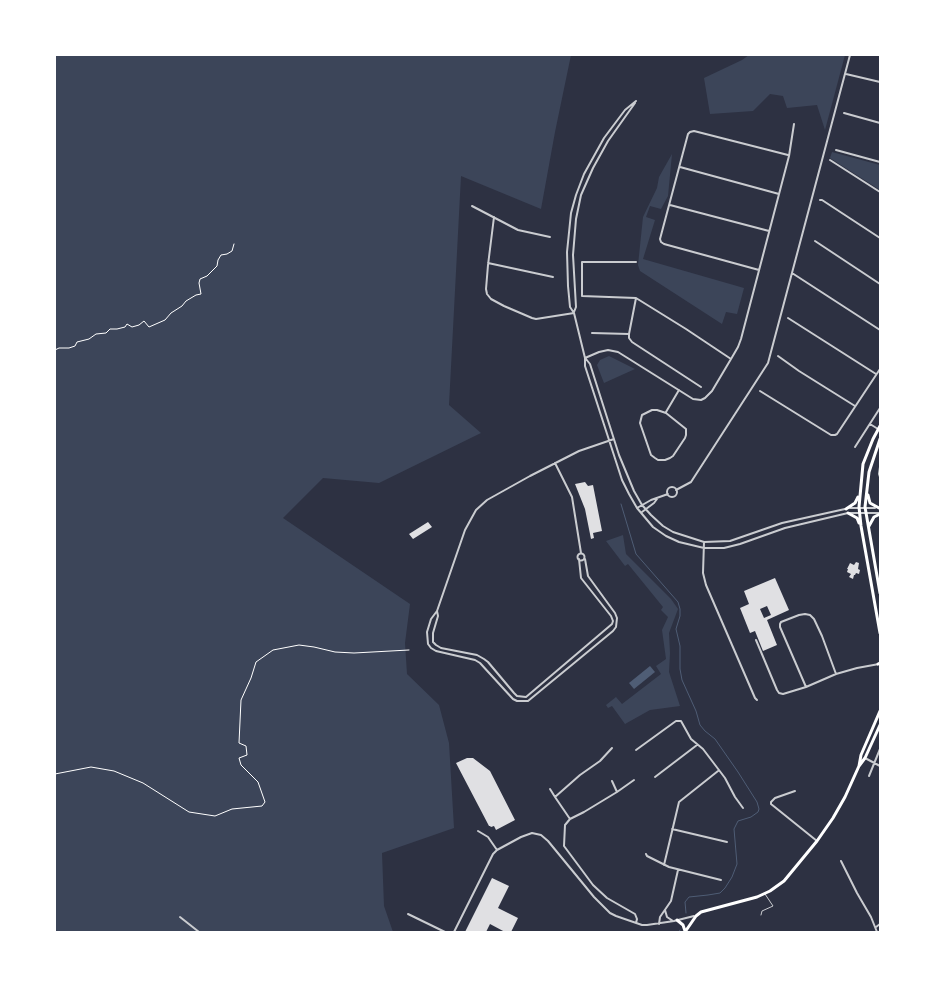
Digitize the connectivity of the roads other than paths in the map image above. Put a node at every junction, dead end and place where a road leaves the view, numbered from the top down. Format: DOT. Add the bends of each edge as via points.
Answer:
graph roads {
  1 [pos="850,55"];
  2 [pos="845,74"];
  3 [pos="880,82"];
  4 [pos="844,113"];
  5 [pos="880,123"];
  6 [pos="794,124"];
  7 [pos="836,150"];
  8 [pos="789,156"];
  9 [pos="830,160"];
  10 [pos="880,162"];
  11 [pos="679,167"];
  12 [pos="880,192"];
  13 [pos="779,194"];
  14 [pos="820,200"];
  15 [pos="670,205"];
  16 [pos="472,206"];
  17 [pos="494,217"];
  18 [pos="770,231"];
  19 [pos="550,237"];
  20 [pos="880,238"];
  21 [pos="815,241"];
  22 [pos="568,242"];
  23 [pos="574,243"];
  24 [pos="636,262"];
  25 [pos="488,263"];
  26 [pos="759,270"];
  27 [pos="792,273"];
  28 [pos="553,277"];
  29 [pos="880,284"];
  30 [pos="636,298"];
  31 [pos="574,313"];
  32 [pos="788,318"];
  33 [pos="880,330"];
  34 [pos="592,333"];
  35 [pos="629,334"];
  36 [pos="778,356"];
  37 [pos="585,358"];
  38 [pos="731,360"];
  39 [pos="880,368"];
  40 [pos="876,374"];
  41 [pos="701,387"];
  42 [pos="679,390"];
  43 [pos="760,391"];
  44 [pos="855,406"];
  45 [pos="880,408"];
  46 [pos="666,412"];
  47 [pos="870,424"];
  48 [pos="879,428"];
  49 [pos="614,439"];
  50 [pos="880,439"];
  51 [pos="609,441"];
  52 [pos="855,447"];
  53 [pos="555,463"];
  54 [pos="880,468"];
  55 [pos="880,477"];
  56 [pos="676,490"];
  57 [pos="867,492"];
  58 [pos="668,494"];
  59 [pos="860,494"];
  60 [pos="657,499"];
  61 [pos="642,505"];
  62 [pos="637,508"];
  63 [pos="859,508"];
  64 [pos="866,508"];
  65 [pos="880,508"];
  66 [pos="646,509"];
  67 [pos="846,509"];
  68 [pos="641,512"];
  69 [pos="866,512"];
  70 [pos="848,513"];
  71 [pos="860,513"];
  72 [pos="880,513"];
  73 [pos="861,526"];
  74 [pos="869,526"];
  75 [pos="704,542"];
  76 [pos="704,548"];
  77 [pos="581,553"];
  78 [pos="579,559"];
  79 [pos="584,559"];
  80 [pos="880,593"];
  81 [pos="437,610"];
  82 [pos="880,633"];
  83 [pos="756,640"];
  84 [pos="879,664"];
  85 [pos="836,674"];
  86 [pos="806,687"];
  87 [pos="757,700"];
  88 [pos="880,711"];
  89 [pos="880,725"];
  90 [pos="698,745"];
  91 [pos="612,748"];
  92 [pos="880,748"];
  93 [pos="636,750"];
  94 [pos="866,758"];
  95 [pos="874,762"];
  96 [pos="859,766"];
  97 [pos="880,766"];
  98 [pos="719,770"];
  99 [pos="869,776"];
  100 [pos="655,777"];
  101 [pos="634,780"];
  102 [pos="612,781"];
  103 [pos="550,789"];
  104 [pos="795,791"];
  105 [pos="617,792"];
  106 [pos="555,796"];
  107 [pos="743,808"];
  108 [pos="570,818"];
  109 [pos="672,830"];
  110 [pos="478,831"];
  111 [pos="817,841"];
  112 [pos="727,842"];
  113 [pos="497,850"];
  114 [pos="646,854"];
  115 [pos="841,861"];
  116 [pos="664,865"];
  117 [pos="678,870"];
  118 [pos="722,880"];
  119 [pos="765,893"];
  120 [pos="665,910"];
  121 [pos="408,914"];
  122 [pos="761,915"];
  123 [pos="696,916"];
  124 [pos="180,917"];
  125 [pos="676,921"];
  126 [pos="636,923"];
  127 [pos="659,924"];
  128 [pos="880,924"];
  129 [pos="876,926"];
  130 [pos="199,932"];
  131 [pos="445,932"];
  132 [pos="454,932"];
  133 [pos="685,932"];
  134 [pos="878,932"];
  1 -- 2 [label="street"];
  2 -- 3 [label="street"];
  2 -- 27 [label="street"];
  4 -- 5 [label="street"];
  6 -- 8 [label="street"];
  7 -- 10 [label="street"];
  8 -- 11 [label="street" via="694,131 688,134"];
  8 -- 13 [label="street"];
  9 -- 12 [label="street"];
  11 -- 13 [label="street"];
  11 -- 15 [label="street"];
  13 -- 18 [label="street"];
  14 -- 20 [label="street"];
  15 -- 18 [label="street"];
  15 -- 26 [label="street" via="661,242"];
  16 -- 17 [label="street"];
  17 -- 19 [label="street" via="518,230"];
  17 -- 25 [label="street"];
  18 -- 26 [label="street"];
  21 -- 29 [label="street"];
  22 -- 23 [label="street"];
  22 -- 23 [label="street" via="571,213 584,174 604,138 636,101 608,141 581,195"];
  22 -- 31 [label="street" via="568,286 570,307"];
  23 -- 31 [label="street"];
  24 -- 30 [label="street" via="584,261 582,296"];
  25 -- 28 [label="street"];
  25 -- 31 [label="street" via="486,289 491,299 536,319"];
  26 -- 38 [label="street" via="741,339"];
  27 -- 33 [label="street"];
  27 -- 56 [label="street" via="768,363 691,482"];
  30 -- 35 [label="street"];
  30 -- 38 [label="street"];
  31 -- 37 [label="street"];
  32 -- 40 [label="street"];
  34 -- 35 [label="street"];
  35 -- 41 [label="street" via="632,342"];
  36 -- 44 [label="street"];
  37 -- 42 [label="street" via="608,350 618,352"];
  37 -- 49 [label="street" via="590,364"];
  37 -- 51 [label="street"];
  38 -- 42 [label="street" via="705,398 693,398"];
  39 -- 40 [label="street"];
  40 -- 44 [label="street"];
  42 -- 46 [label="street"];
  43 -- 44 [label="street" via="831,435 837,434"];
  45 -- 47 [label="street"];
  46 -- 46 [label="street" via="652,410 642,414 640,419 652,455 658,460 674,456 686,435 686,429"];
  47 -- 48 [label="street"];
  47 -- 52 [label="street"];
  48 -- 59 [label="main road" via="863,464"];
  49 -- 51 [label="street"];
  49 -- 61 [label="street"];
  50 -- 57 [label="main road" via="871,464"];
  51 -- 53 [label="street"];
  51 -- 62 [label="street" via="622,480"];
  53 -- 77 [label="street" via="572,497"];
  53 -- 81 [label="street" via="487,500 476,510 465,530"];
  54 -- 55 [label="street"];
  56 -- 58 [label="street" via="674,496"];
  56 -- 58 [label="street" via="671,487"];
  57 -- 64 [label="main road"];
  57 -- 65 [label="main road" via="870,503"];
  58 -- 60 [label="street"];
  59 -- 63 [label="main road"];
  59 -- 67 [label="main road" via="855,504"];
  60 -- 61 [label="street"];
  60 -- 66 [label="street"];
  61 -- 62 [label="street"];
  61 -- 66 [label="street"];
  62 -- 68 [label="street"];
  63 -- 64 [label="street"];
  63 -- 67 [label="street"];
  63 -- 71 [label="main road"];
  64 -- 65 [label="street"];
  64 -- 69 [label="main road"];
  66 -- 68 [label="street"];
  66 -- 75 [label="street" via="673,532"];
  67 -- 75 [label="street" via="782,523 730,541"];
  68 -- 76 [label="street" via="666,536"];
  69 -- 71 [label="street"];
  69 -- 72 [label="street"];
  69 -- 74 [label="main road"];
  70 -- 71 [label="street"];
  70 -- 73 [label="main road"];
  70 -- 76 [label="street" via="785,528 724,548"];
  71 -- 73 [label="main road"];
  72 -- 74 [label="main road"];
  73 -- 82 [label="main road"];
  74 -- 80 [label="main road"];
  75 -- 76 [label="street"];
  76 -- 87 [label="street" via="706,585"];
  77 -- 78 [label="street"];
  77 -- 79 [label="street" via="585,555"];
  78 -- 79 [label="street"];
  78 -- 81 [label="street" via="581,578 611,616 612,624 526,697 514,693 484,659 436,645 432,633"];
  79 -- 81 [label="street" via="588,576 615,613 616,627 528,702 512,699 475,660 431,648 427,632"];
  83 -- 86 [label="street" via="779,693"];
  84 -- 85 [label="street"];
  85 -- 86 [label="street"];
  85 -- 86 [label="street" via="822,636 810,615 798,615 781,622 780,627"];
  88 -- 96 [label="main road"];
  89 -- 94 [label="main road"];
  90 -- 93 [label="street" via="682,721 676,721"];
  90 -- 98 [label="street"];
  90 -- 100 [label="street"];
  91 -- 106 [label="street"];
  92 -- 95 [label="street"];
  94 -- 95 [label="street"];
  94 -- 96 [label="main road"];
  95 -- 97 [label="street"];
  95 -- 99 [label="street"];
  96 -- 111 [label="main road" via="846,797"];
  98 -- 107 [label="street"];
  98 -- 109 [label="street" via="681,800"];
  101 -- 105 [label="street"];
  102 -- 105 [label="street"];
  103 -- 106 [label="street"];
  104 -- 111 [label="street" via="775,798 771,804"];
  105 -- 108 [label="street"];
  106 -- 108 [label="street"];
  108 -- 126 [label="street" via="565,825 564,846 568,853 607,898 635,914"];
  109 -- 112 [label="street"];
  109 -- 116 [label="street"];
  110 -- 113 [label="street" via="488,837"];
  111 -- 119 [label="main road" via="784,881"];
  113 -- 126 [label="street" via="524,835 541,835 603,907"];
  113 -- 132 [label="street"];
  114 -- 116 [label="street"];
  115 -- 129 [label="street"];
  116 -- 117 [label="street"];
  117 -- 118 [label="street"];
  117 -- 120 [label="street" via="671,901"];
  119 -- 122 [label="lane" via="773,906 762,911"];
  119 -- 123 [label="main road"];
  120 -- 125 [label="street" via="666,917"];
  120 -- 127 [label="street"];
  121 -- 131 [label="street"];
  123 -- 125 [label="street"];
  123 -- 133 [label="main road"];
  124 -- 130 [label="street"];
  125 -- 127 [label="street"];
  125 -- 133 [label="main road"];
  126 -- 127 [label="street"];
  128 -- 129 [label="street"];
  129 -- 134 [label="street"];
}
